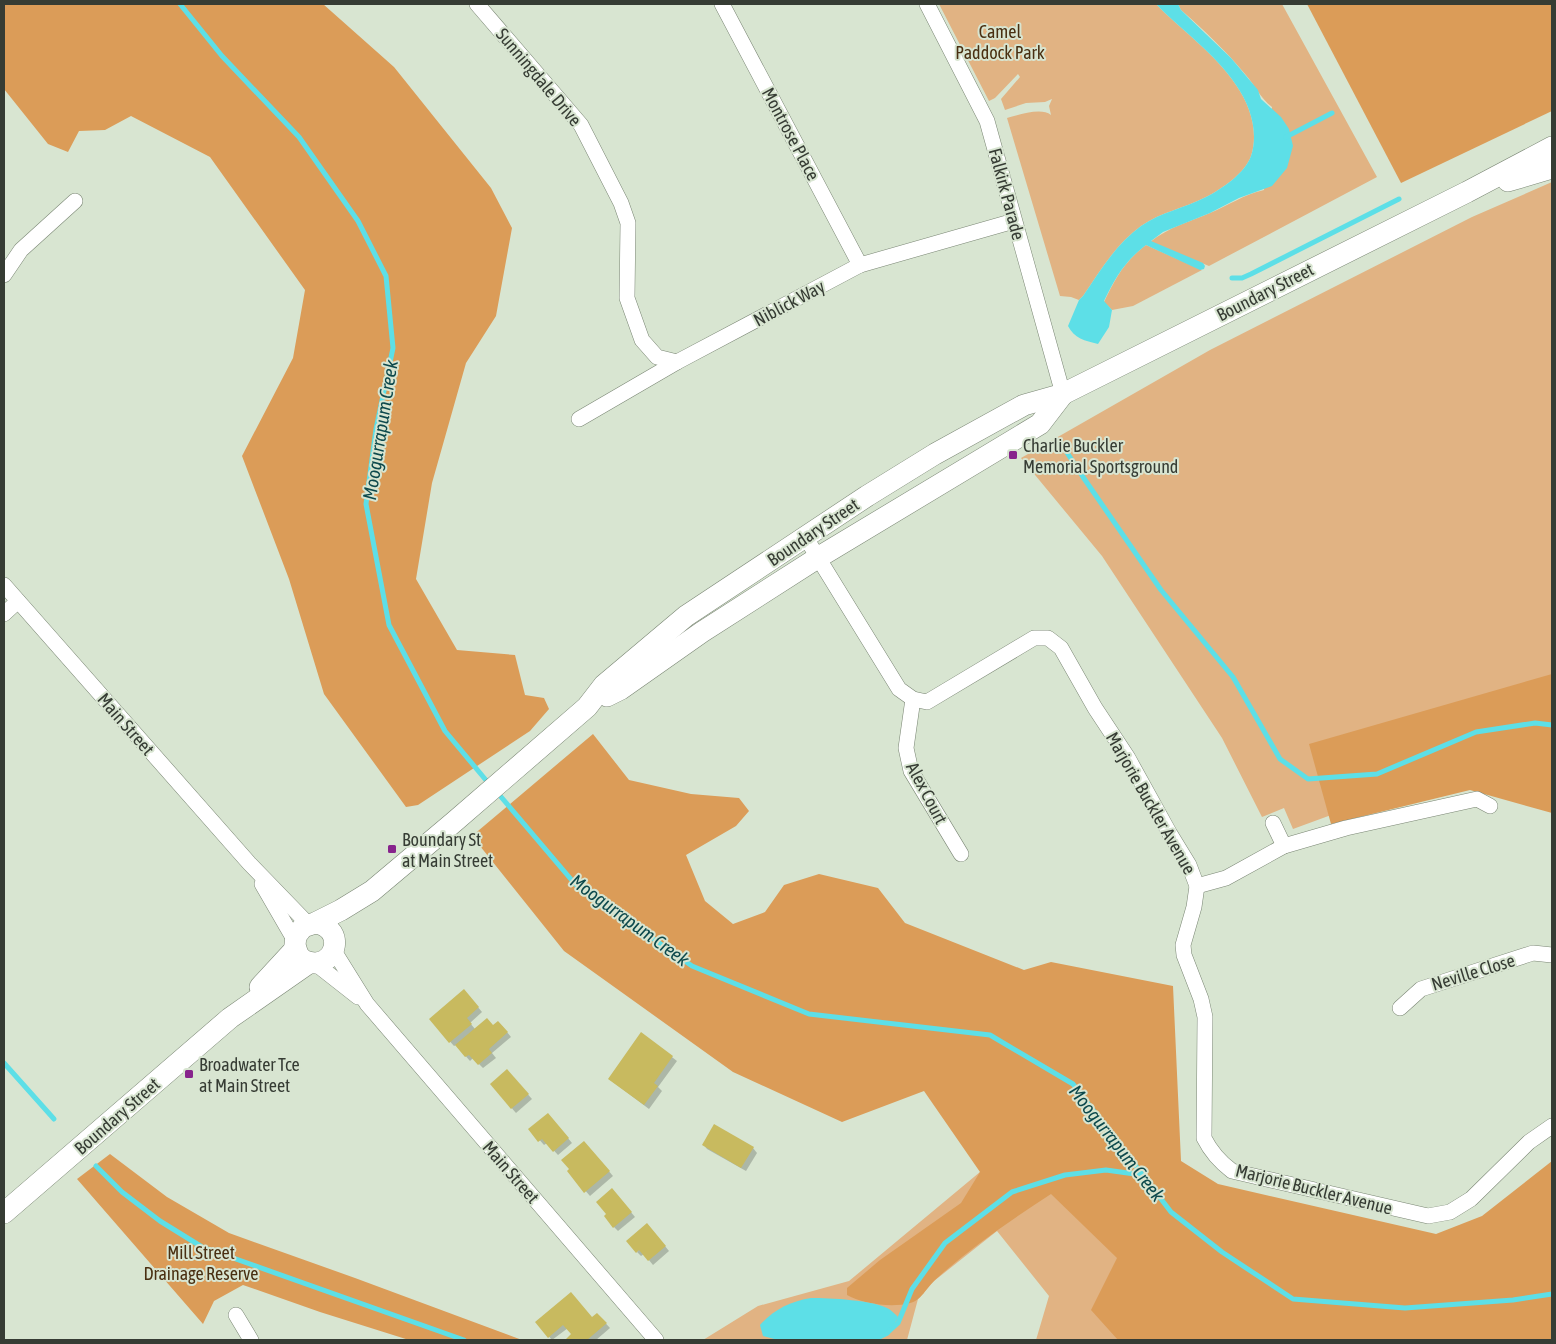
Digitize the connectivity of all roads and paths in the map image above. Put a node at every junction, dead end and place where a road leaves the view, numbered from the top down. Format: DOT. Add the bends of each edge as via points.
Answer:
graph roads {
  1 [pos="477,4"];
  2 [pos="722,4"];
  3 [pos="927,4"];
  4 [pos="1552,147"];
  5 [pos="1552,168"];
  6 [pos="1467,192"];
  7 [pos="75,201"];
  8 [pos="1014,221"];
  9 [pos="860,265"];
  10 [pos="4,275"];
  11 [pos="677,362"];
  12 [pos="1063,394"];
  13 [pos="579,419"];
  14 [pos="806,538"];
  15 [pos="819,557"];
  16 [pos="4,585"];
  17 [pos="18,602"];
  18 [pos="4,614"];
  19 [pos="913,699"];
  20 [pos="587,707"];
  21 [pos="1490,806"];
  22 [pos="1273,823"];
  23 [pos="1284,846"];
  24 [pos="961,854"];
  25 [pos="249,863"];
  26 [pos="1197,886"];
  27 [pos="372,891"];
  28 [pos="312,924"];
  29 [pos="334,947"];
  30 [pos="304,954"];
  31 [pos="1552,955"];
  32 [pos="367,1004"];
  33 [pos="1400,1008"];
  34 [pos="1552,1126"];
  35 [pos="4,1213"];
  36 [pos="236,1315"];
  37 [pos="251,1340"];
  38 [pos="656,1340"];
  1 -- 11 [label="street, Sunningdale Drive" via="581,125 628,223 627,298 642,340 657,357"];
  2 -- 9 [label="street, Montrose Place"];
  3 -- 8 [label="street, Falkirk Parade" via="987,121"];
  4 -- 6 [label="street, Boundary Street"];
  5 -- 6 [label="street, Boundary Street"];
  6 -- 12 [label="street, Boundary Street"];
  7 -- 10 [label="street" via="21,250"];
  8 -- 9 [label="street, Niblick Way"];
  8 -- 12 [label="street, Falkirk Parade"];
  9 -- 11 [label="street, Niblick Way"];
  11 -- 13 [label="street, Niblick Way"];
  12 -- 14 [label="street, Boundary Street" via="1024,405 951,445"];
  12 -- 15 [label="street, Boundary Street" via="1040,424"];
  14 -- 15 [label="street"];
  14 -- 20 [label="street, Boundary Street" via="686,616 604,686"];
  15 -- 19 [label="street" via="899,689"];
  15 -- 20 [label="street, Boundary Street" via="621,689"];
  16 -- 17 [label="street, Main Street"];
  17 -- 18 [label="street"];
  17 -- 25 [label="street, Main Street"];
  19 -- 24 [label="street, Alex Court" via="906,748 911,771"];
  19 -- 26 [label="street, Marjorie Buckler Avenue" via="927,702 1034,638 1048,638 1061,648 1128,758 1189,865"];
  20 -- 27 [label="street, Boundary Street"];
  21 -- 23 [label="street" via="1477,799 1346,828"];
  22 -- 23 [label="street"];
  23 -- 26 [label="street" via="1226,878"];
  25 -- 28 [label="street, Main Street"];
  25 -- 30 [label="street, Main Street"];
  26 -- 34 [label="street, Marjorie Buckler Avenue" via="1183,945 1205,1017 1204,1138 1209,1149 1232,1171 1428,1216 1450,1212 1471,1199 1529,1142"];
  27 -- 28 [label="street, Boundary Street"];
  27 -- 29 [label="street, Boundary Street"];
  28 -- 29 [label="street" via="327,927 334,937"];
  28 -- 30 [label="street, Boundary Street" via="299,931"];
  29 -- 30 [label="street, Boundary Street" via="327,960"];
  29 -- 32 [label="street, Main Street"];
  30 -- 32 [label="street, Main Street"];
  30 -- 35 [label="street, Boundary Street"];
  31 -- 33 [label="street, Neville Close" via="1533,954 1421,989"];
  32 -- 38 [label="street, Main Street"];
  36 -- 37 [label="street"];
}
